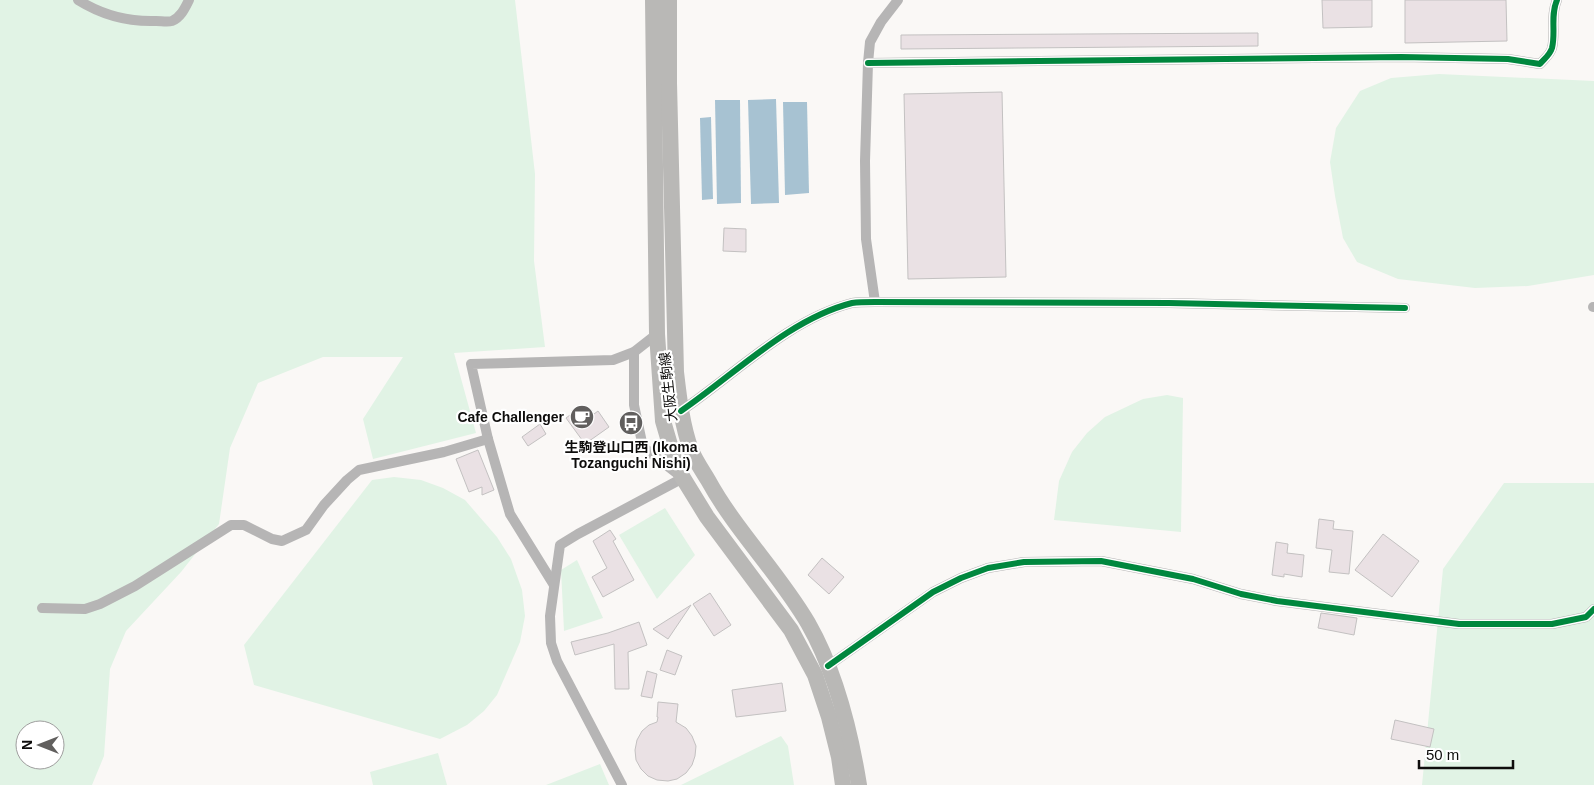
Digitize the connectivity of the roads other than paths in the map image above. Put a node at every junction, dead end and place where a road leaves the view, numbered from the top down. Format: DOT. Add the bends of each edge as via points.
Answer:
graph roads {
  1 [pos="78,0"];
  2 [pos="189,0"];
  3 [pos="653,0"];
  4 [pos="668,0"];
  5 [pos="898,0"];
  6 [pos="1557,0"];
  7 [pos="868,63"];
  8 [pos="875,302"];
  9 [pos="1405,308"];
  10 [pos="657,334"];
  11 [pos="634,352"];
  12 [pos="681,411"];
  13 [pos="488,439"];
  14 [pos="683,478"];
  15 [pos="554,585"];
  16 [pos="42,608"];
  17 [pos="1594,609"];
  18 [pos="828,666"];
  19 [pos="622,785"];
  20 [pos="843,785"];
  21 [pos="859,785"];
  1 -- 2 [label="street" via="115,17 140,22 172,21 182,13"];
  3 -- 10 [label="main road, 大阪生駒線"];
  4 -- 12 [label="main road, 大阪生駒線" via="676,372"];
  5 -- 7 [label="street" via="870,42"];
  6 -- 7 [label="street" via="1552,49 1540,64 1401,57"];
  7 -- 8 [label="street" via="866,239"];
  8 -- 9 [label="street"];
  8 -- 12 [label="street" via="853,303 825,312 794,328"];
  10 -- 11 [label="street"];
  10 -- 14 [label="main road, 大阪生駒線" via="663,420"];
  11 -- 13 [label="street" via="613,360 471,364"];
  11 -- 14 [label="street" via="634,405 643,447"];
  12 -- 18 [label="main road, 大阪生駒線" via="692,451 721,504 780,580 808,624"];
  13 -- 15 [label="street" via="510,514"];
  13 -- 16 [label="street" via="360,470 346,480 306,530 282,541 244,525 231,525 135,586 100,604 85,609"];
  14 -- 15 [label="street" via="560,545"];
  14 -- 20 [label="main road, 大阪生駒線" via="707,517 799,645 829,717"];
  15 -- 19 [label="street" via="551,643 557,661"];
  17 -- 18 [label="street" via="1586,617 1552,624 1459,624 1277,601 1240,594 1193,579 1101,562 1024,562 988,568 933,592"];
  18 -- 21 [label="main road, 大阪生駒線" via="844,711"];
}
